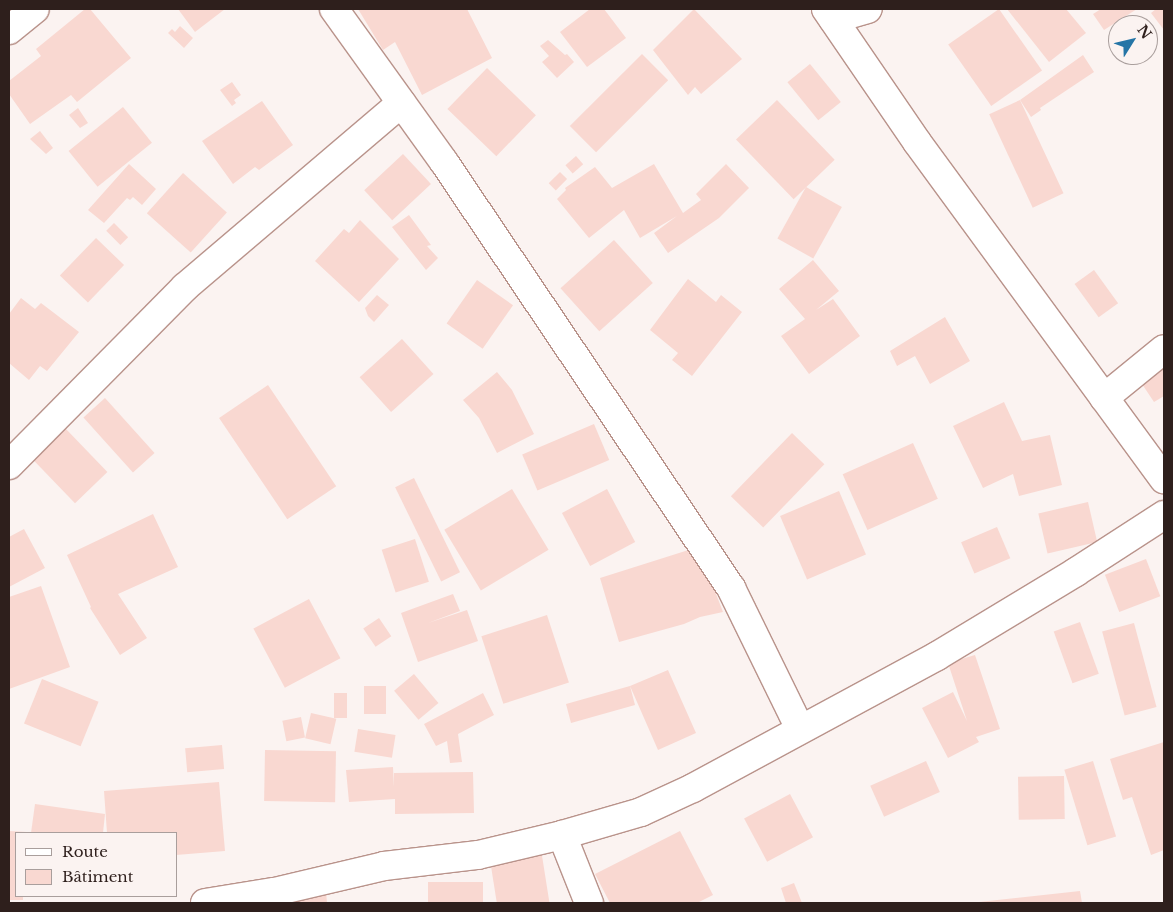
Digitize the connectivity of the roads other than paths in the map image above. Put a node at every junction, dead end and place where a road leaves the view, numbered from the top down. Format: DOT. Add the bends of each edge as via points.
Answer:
graph roads {
  1 [pos="36,9"];
  2 [pos="334,9"];
  3 [pos="868,9"];
  4 [pos="829,14"];
  5 [pos="9,30"];
  6 [pos="401,103"];
  7 [pos="1164,349"];
  8 [pos="1104,398"];
  9 [pos="9,465"];
  10 [pos="1164,479"];
  11 [pos="1164,515"];
  12 [pos="800,729"];
  13 [pos="562,835"];
  14 [pos="205,903"];
  15 [pos="589,903"];
  1 -- 5 [label="street"];
  2 -- 6 [label="street"];
  3 -- 4 [label="street"];
  4 -- 8 [label="street" via="917,142"];
  6 -- 9 [label="street" via="185,287"];
  6 -- 12 [label="street" via="731,588"];
  7 -- 8 [label="street"];
  8 -- 10 [label="street"];
  11 -- 12 [label="street" via="937,656"];
  12 -- 13 [label="street" via="693,788 649,808"];
  13 -- 14 [label="street" via="478,854 384,866 274,892"];
  13 -- 15 [label="street"];
}
